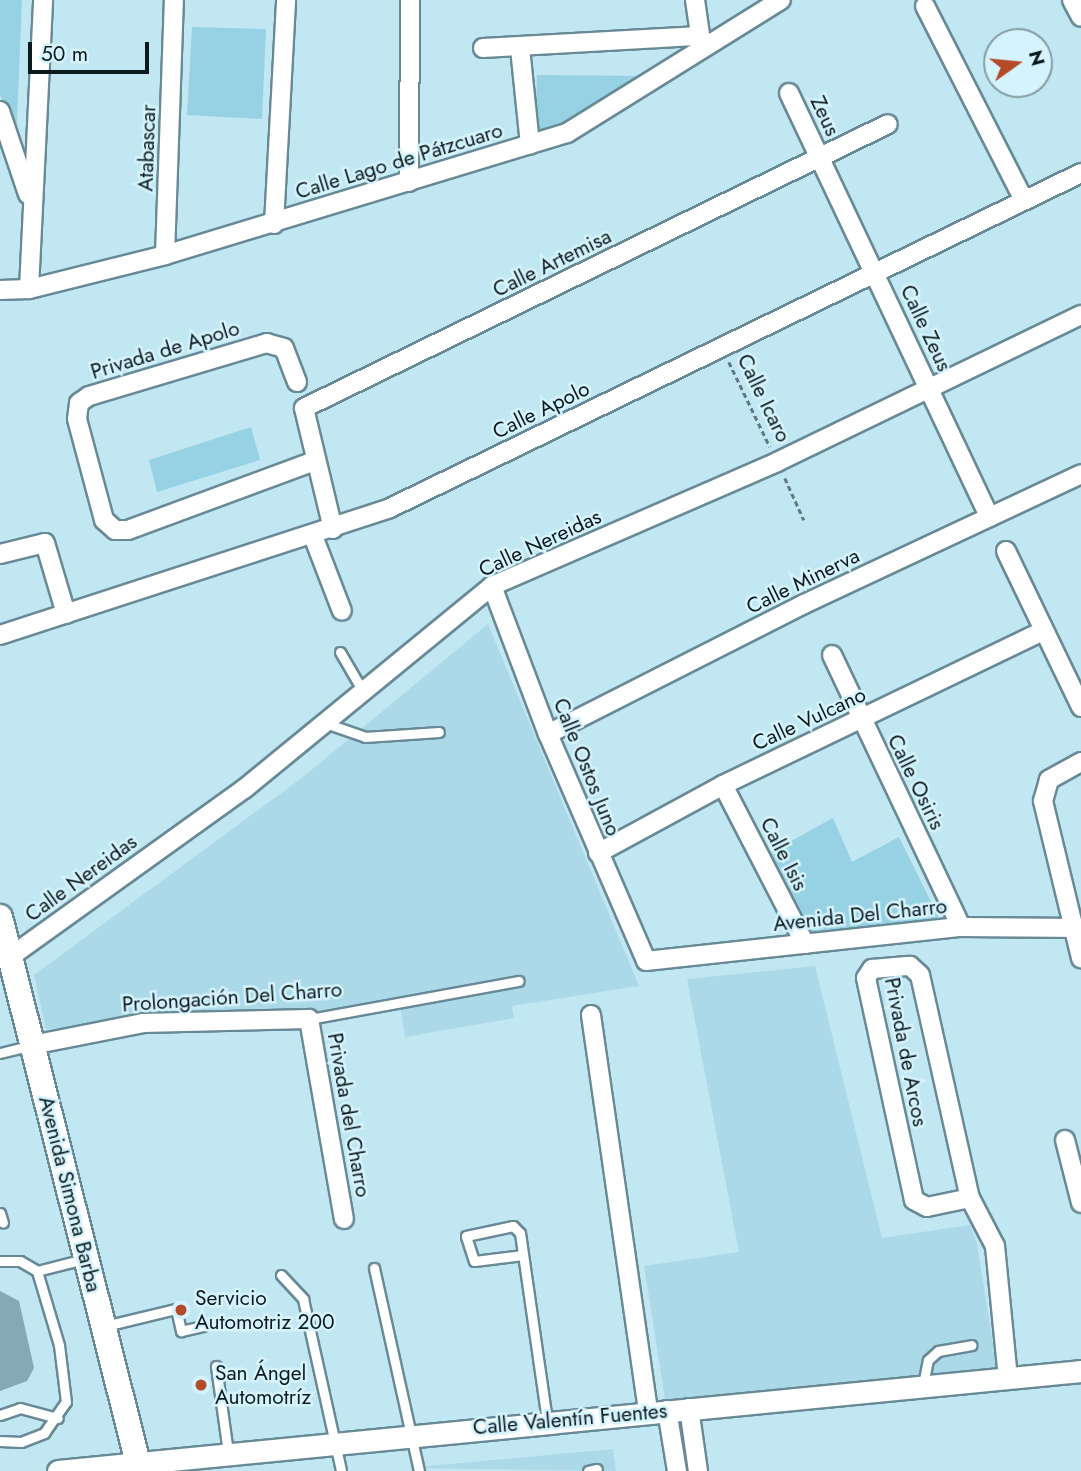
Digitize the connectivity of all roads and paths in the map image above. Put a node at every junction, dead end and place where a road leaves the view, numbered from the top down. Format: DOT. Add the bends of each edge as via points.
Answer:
graph roads {
  1 [pos="43,0"];
  2 [pos="174,0"];
  3 [pos="286,0"];
  4 [pos="410,0"];
  5 [pos="695,0"];
  6 [pos="781,0"];
  7 [pos="1072,0"];
  8 [pos="925,6"];
  9 [pos="1081,18"];
  10 [pos="701,42"];
  11 [pos="482,48"];
  12 [pos="520,48"];
  13 [pos="789,93"];
  14 [pos="0,111"];
  15 [pos="888,124"];
  16 [pos="530,144"];
  17 [pos="820,159"];
  18 [pos="1081,173"];
  19 [pos="409,182"];
  20 [pos="1024,200"];
  21 [pos="31,202"];
  22 [pos="274,224"];
  23 [pos="165,255"];
  24 [pos="875,272"];
  25 [pos="29,289"];
  26 [pos="0,290"];
  27 [pos="1081,316"];
  28 [pos="722,348"];
  29 [pos="297,382"];
  30 [pos="930,391"];
  31 [pos="315,461"];
  32 [pos="777,462"];
  33 [pos="1081,474"];
  34 [pos="989,517"];
  35 [pos="804,520"];
  36 [pos="333,529"];
  37 [pos="313,536"];
  38 [pos="1006,551"];
  39 [pos="0,554"];
  40 [pos="492,586"];
  41 [pos="342,611"];
  42 [pos="66,614"];
  43 [pos="1042,631"];
  44 [pos="0,635"];
  45 [pos="340,652"];
  46 [pos="832,655"];
  47 [pos="365,694"];
  48 [pos="1081,707"];
  49 [pos="860,720"];
  50 [pos="328,724"];
  51 [pos="439,732"];
  52 [pos="548,734"];
  53 [pos="1081,762"];
  54 [pos="723,785"];
  55 [pos="598,853"];
  56 [pos="0,917"];
  57 [pos="961,927"];
  58 [pos="1077,928"];
  59 [pos="805,944"];
  60 [pos="10,957"];
  61 [pos="1081,958"];
  62 [pos="646,961"];
  63 [pos="519,981"];
  64 [pos="591,1015"];
  65 [pos="309,1019"];
  66 [pos="32,1045"];
  67 [pos="0,1053"];
  68 [pos="1065,1140"];
  69 [pos="970,1198"];
  70 [pos="1081,1203"];
  71 [pos="0,1213"];
  72 [pos="344,1219"];
  73 [pos="3,1223"];
  74 [pos="523,1255"];
  75 [pos="86,1258"];
  76 [pos="0,1261"];
  77 [pos="374,1268"];
  78 [pos="37,1271"];
  79 [pos="282,1275"];
  80 [pos="103,1326"];
  81 [pos="202,1326"];
  82 [pos="971,1345"];
  83 [pos="216,1366"];
  84 [pos="1081,1371"];
  85 [pos="1008,1378"];
  86 [pos="923,1386"];
  87 [pos="689,1408"];
  88 [pos="658,1411"];
  89 [pos="0,1415"];
  90 [pos="58,1418"];
  91 [pos="547,1421"];
  92 [pos="411,1435"];
  93 [pos="0,1441"];
  94 [pos="334,1443"];
  95 [pos="216,1460"];
  96 [pos="139,1467"];
  97 [pos="58,1471"];
  98 [pos="341,1471"];
  99 [pos="419,1471"];
  100 [pos="677,1471"];
  101 [pos="698,1471"];
  1 -- 21 [label="street"];
  2 -- 23 [label="street, Atabascar"];
  3 -- 22 [label="street"];
  4 -- 19 [label="street"];
  5 -- 10 [label="street"];
  6 -- 10 [label="street, Calle Lago de Pátzcuaro"];
  7 -- 9 [label="street"];
  8 -- 20 [label="street"];
  10 -- 12 [label="street"];
  10 -- 16 [label="street, Calle Lago de Pátzcuaro" via="586,124"];
  11 -- 12 [label="street"];
  12 -- 16 [label="street"];
  13 -- 17 [label="street, Zeus"];
  14 -- 21 [label="street"];
  15 -- 17 [label="street, Calle Artemisa"];
  16 -- 19 [label="street, Calle Lago de Pátzcuaro"];
  17 -- 24 [label="street, Calle Zeus"];
  17 -- 31 [label="street, Calle Artemisa" via="304,408"];
  18 -- 20 [label="street, Calle Apolo"];
  19 -- 22 [label="street, Calle Lago de Pátzcuaro"];
  20 -- 24 [label="street, Calle Apolo"];
  21 -- 25 [label="street"];
  22 -- 23 [label="street, Calle Lago de Pátzcuaro"];
  23 -- 25 [label="street, Calle Lago de Pátzcuaro"];
  24 -- 28 [label="street, Calle Apolo"];
  24 -- 30 [label="street, Calle Zeus"];
  25 -- 26 [label="street, Calle Lago de Pátzcuaro"];
  27 -- 30 [label="street, Calle Nereidas"];
  28 -- 32 [label="path, Calle Icaro"];
  28 -- 36 [label="street, Calle Apolo" via="390,508"];
  29 -- 31 [label="street, Privada de Apolo" via="284,348 267,343 89,396 79,403 77,419 104,520 115,530 128,530"];
  30 -- 32 [label="street, Calle Nereidas"];
  30 -- 34 [label="street, Calle Zeus"];
  31 -- 36 [label="street"];
  32 -- 35 [label="path, Calle Icaro"];
  32 -- 40 [label="street, Calle Nereidas"];
  33 -- 34 [label="street, Calle Minerva"];
  34 -- 52 [label="street, Calle Minerva"];
  36 -- 37 [label="street, Calle Apolo"];
  37 -- 41 [label="street"];
  37 -- 42 [label="street, Calle Apolo"];
  38 -- 43 [label="street"];
  39 -- 42 [label="street" via="44,543"];
  40 -- 47 [label="street, Calle Nereidas"];
  40 -- 52 [label="street, Calle Ostos Juno"];
  42 -- 44 [label="street, Calle Apolo"];
  43 -- 48 [label="street"];
  43 -- 49 [label="street, Calle Vulcano"];
  45 -- 47 [label="lane"];
  46 -- 49 [label="street, Calle Osiris"];
  47 -- 50 [label="street, Calle Nereidas"];
  49 -- 54 [label="street, Calle Vulcano"];
  49 -- 57 [label="street, Calle Osiris"];
  50 -- 51 [label="lane" via="365,737"];
  50 -- 60 [label="street, Calle Nereidas"];
  52 -- 55 [label="street, Calle Ostos Juno"];
  53 -- 58 [label="street" via="1053,776 1045,787 1043,802"];
  54 -- 55 [label="street, Calle Vulcano"];
  54 -- 59 [label="street, Calle Isis"];
  55 -- 62 [label="street, Calle Ostos Juno"];
  56 -- 60 [label="main road, Avenida Simona Barba"];
  57 -- 58 [label="street, Avenida Del Charro"];
  57 -- 59 [label="street, Avenida Del Charro"];
  58 -- 61 [label="street"];
  59 -- 62 [label="street, Avenida Del Charro"];
  60 -- 66 [label="main road, Avenida Simona Barba"];
  63 -- 65 [label="lane, Prolongación Del Charro"];
  64 -- 88 [label="street"];
  65 -- 66 [label="street, Prolongación Del Charro" via="143,1023"];
  65 -- 72 [label="street, Privada del Charro"];
  66 -- 67 [label="lane"];
  66 -- 75 [label="main road, Avenida Simona Barba"];
  68 -- 70 [label="street"];
  69 -- 69 [label="street, Privada de Arcos" via="927,1207 914,1200 866,978 872,969 910,966 920,975"];
  69 -- 85 [label="street, Privada de Arcos" via="995,1246"];
  71 -- 73 [label="lane"];
  74 -- 74 [label="lane" via="520,1233 513,1226 466,1236 474,1261"];
  74 -- 91 [label="lane"];
  75 -- 78 [label="lane"];
  75 -- 80 [label="main road, Avenida Simona Barba"];
  76 -- 78 [label="lane" via="20,1261"];
  77 -- 92 [label="lane"];
  78 -- 90 [label="lane" via="68,1385"];
  79 -- 94 [label="lane" via="303,1299"];
  80 -- 81 [label="lane" via="176,1309 181,1331"];
  80 -- 96 [label="main road, Avenida Simona Barba"];
  82 -- 86 [label="lane" via="938,1351 928,1360"];
  83 -- 95 [label="lane"];
  84 -- 85 [label="street, Calle Valentín Fuentes"];
  85 -- 86 [label="street, Calle Valentín Fuentes"];
  86 -- 87 [label="street, Calle Valentín Fuentes"];
  87 -- 88 [label="street, Calle Valentín Fuentes"];
  87 -- 101 [label="street"];
  88 -- 91 [label="street, Calle Valentín Fuentes"];
  88 -- 100 [label="street"];
  89 -- 90 [label="lane" via="20,1408"];
  90 -- 93 [label="lane" via="32,1440"];
  91 -- 92 [label="street, Calle Valentín Fuentes"];
  92 -- 94 [label="street, Calle Valentín Fuentes"];
  92 -- 99 [label="lane"];
  94 -- 95 [label="street, Calle Valentín Fuentes"];
  94 -- 98 [label="lane"];
  95 -- 96 [label="street, Calle Valentín Fuentes"];
  96 -- 97 [label="street, Calle Valentín Fuentes"];
}
